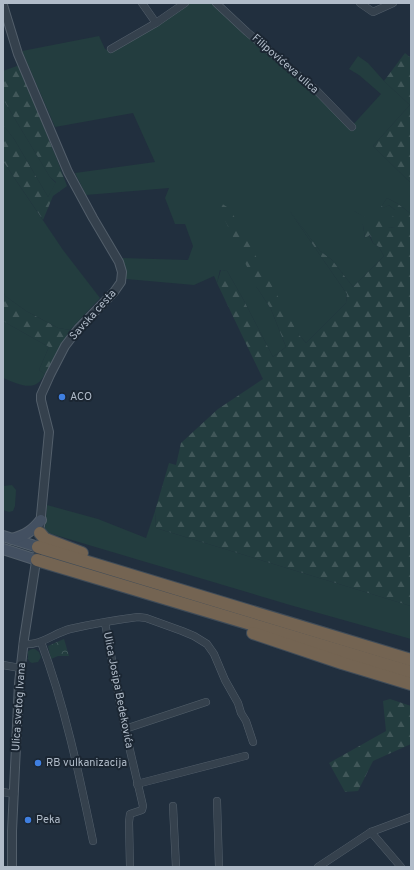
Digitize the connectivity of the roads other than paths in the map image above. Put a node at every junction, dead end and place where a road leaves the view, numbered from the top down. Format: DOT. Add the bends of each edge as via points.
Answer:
graph roads {
  1 [pos="142,3"];
  2 [pos="186,3"];
  3 [pos="216,3"];
  4 [pos="360,3"];
  5 [pos="392,3"];
  6 [pos="3,5"];
  7 [pos="156,23"];
  8 [pos="111,49"];
  9 [pos="352,127"];
  10 [pos="40,527"];
  11 [pos="8,538"];
  12 [pos="38,547"];
  13 [pos="3,549"];
  14 [pos="37,560"];
  15 [pos="98,566"];
  16 [pos="207,611"];
  17 [pos="105,623"];
  18 [pos="41,642"];
  19 [pos="23,644"];
  20 [pos="411,660"];
  21 [pos="3,665"];
  22 [pos="20,668"];
  23 [pos="411,672"];
  24 [pos="411,684"];
  25 [pos="206,702"];
  26 [pos="125,729"];
  27 [pos="253,742"];
  28 [pos="245,756"];
  29 [pos="137,784"];
  30 [pos="3,792"];
  31 [pos="14,794"];
  32 [pos="217,801"];
  33 [pos="173,806"];
  34 [pos="411,817"];
  35 [pos="371,832"];
  36 [pos="93,841"];
  37 [pos="12,867"];
  38 [pos="130,867"];
  39 [pos="176,867"];
  40 [pos="219,867"];
  41 [pos="318,867"];
  42 [pos="401,867"];
  1 -- 7 [label="street"];
  2 -- 7 [label="street"];
  3 -- 9 [label="street, Filipovićeva ulica" via="317,91"];
  4 -- 5 [label="street" via="373,12"];
  6 -- 10 [label="street, Savska cesta" via="18,54 68,172 119,262 122,272 121,282 114,292 83,323 65,346 41,395 49,432"];
  7 -- 8 [label="street"];
  10 -- 11 [label="main road" via="26,534"];
  10 -- 12 [label="street, Savska cesta"];
  10 -- 15 [label="highway" via="45,539 82,554"];
  11 -- 12 [label="main road"];
  12 -- 14 [label="street, Ulica svetog Ivana"];
  12 -- 15 [label="highway"];
  13 -- 14 [label="main road"];
  14 -- 16 [label="highway"];
  14 -- 19 [label="street, Ulica svetog Ivana"];
  15 -- 20 [label="highway"];
  16 -- 23 [label="highway"];
  16 -- 24 [label="highway" via="218,620 267,638"];
  17 -- 18 [label="street" via="70,629"];
  17 -- 26 [label="street, Ulica Josipa Bedekovića"];
  17 -- 27 [label="street" via="146,618 194,636 207,644 238,703"];
  18 -- 19 [label="street"];
  18 -- 36 [label="street" via="74,750"];
  19 -- 22 [label="street, Ulica svetog Ivana"];
  21 -- 22 [label="street"];
  22 -- 31 [label="street, Ulica svetog Ivana"];
  25 -- 26 [label="street"];
  26 -- 29 [label="street, Ulica Josipa Bedekovića"];
  28 -- 29 [label="street"];
  29 -- 38 [label="street, Ulica Josipa Bedekovića" via="143,806 142,810 130,814"];
  30 -- 31 [label="street"];
  31 -- 37 [label="street, Ulica svetog Ivana"];
  32 -- 40 [label="street"];
  33 -- 39 [label="street"];
  34 -- 35 [label="street"];
  35 -- 41 [label="street"];
  35 -- 42 [label="street"];
}
